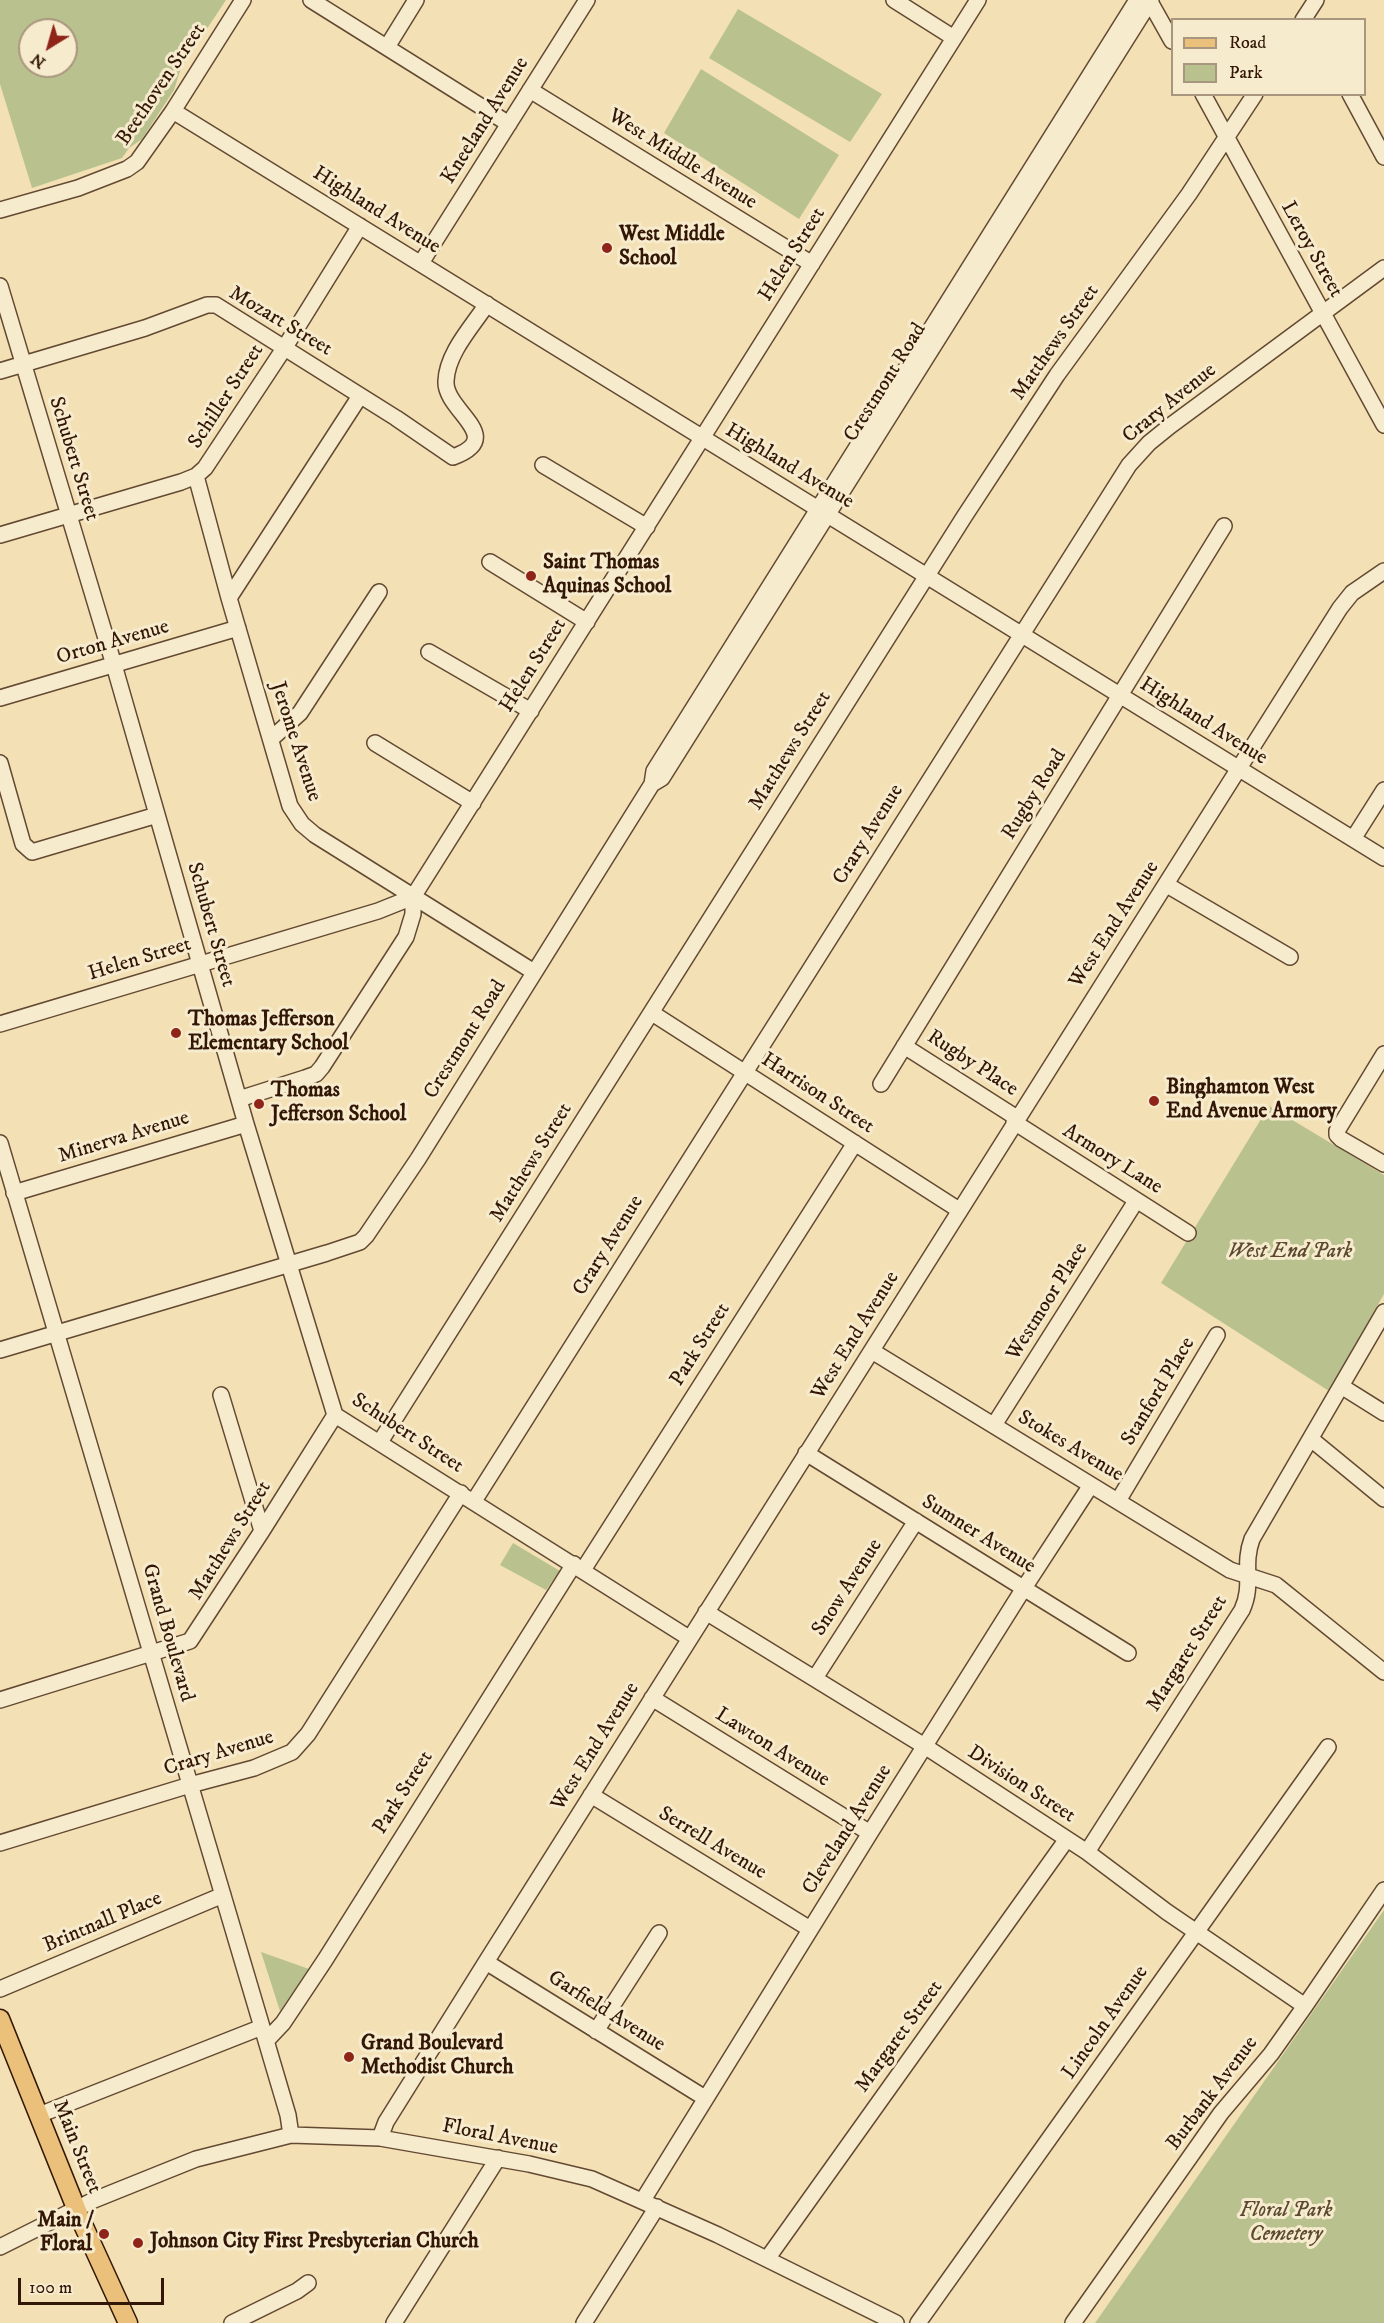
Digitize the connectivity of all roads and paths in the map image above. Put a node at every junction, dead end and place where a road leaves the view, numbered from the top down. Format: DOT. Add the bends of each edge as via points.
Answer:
graph roads {
  1 [pos="243,0"];
  2 [pos="311,0"];
  3 [pos="416,0"];
  4 [pos="587,0"];
  5 [pos="894,0"];
  6 [pos="978,0"];
  7 [pos="1147,0"];
  8 [pos="1316,0"];
  9 [pos="1306,18"];
  10 [pos="954,38"];
  11 [pos="1171,38"];
  12 [pos="387,47"];
  13 [pos="530,90"];
  14 [pos="1204,96"];
  15 [pos="1254,96"];
  16 [pos="1351,96"];
  17 [pos="173,111"];
  18 [pos="509,124"];
  19 [pos="1227,138"];
  20 [pos="1384,157"];
  21 [pos="0,210"];
  22 [pos="360,226"];
  23 [pos="421,263"];
  24 [pos="812,264"];
  25 [pos="1384,268"];
  26 [pos="0,286"];
  27 [pos="487,304"];
  28 [pos="1323,314"];
  29 [pos="285,347"];
  30 [pos="23,364"];
  31 [pos="0,371"];
  32 [pos="360,396"];
  33 [pos="1382,415"];
  34 [pos="703,439"];
  35 [pos="543,465"];
  36 [pos="196,476"];
  37 [pos="823,512"];
  38 [pos="68,514"];
  39 [pos="1224,526"];
  40 [pos="647,527"];
  41 [pos="0,535"];
  42 [pos="490,562"];
  43 [pos="1384,571"];
  44 [pos="927,576"];
  45 [pos="379,592"];
  46 [pos="229,598"];
  47 [pos="587,622"];
  48 [pos="238,628"];
  49 [pos="1021,634"];
  50 [pos="429,652"];
  51 [pos="114,665"];
  52 [pos="1121,696"];
  53 [pos="0,698"];
  54 [pos="531,711"];
  55 [pos="271,739"];
  56 [pos="375,743"];
  57 [pos="0,763"];
  58 [pos="1239,769"];
  59 [pos="1384,790"];
  60 [pos="473,803"];
  61 [pos="157,815"];
  62 [pos="1353,839"];
  63 [pos="1384,858"];
  64 [pos="1167,885"];
  65 [pos="413,897"];
  66 [pos="1290,957"];
  67 [pos="199,964"];
  68 [pos="534,972"];
  69 [pos="652,1013"];
  70 [pos="0,1024"];
  71 [pos="904,1046"];
  72 [pos="1384,1054"];
  73 [pos="744,1072"];
  74 [pos="880,1084"];
  75 [pos="239,1099"];
  76 [pos="1016,1120"];
  77 [pos="246,1124"];
  78 [pos="0,1143"];
  79 [pos="855,1143"];
  80 [pos="1384,1164"];
  81 [pos="8,1188"];
  82 [pos="1136,1201"];
  83 [pos="959,1210"];
  84 [pos="1188,1233"];
  85 [pos="290,1264"];
  86 [pos="1384,1312"];
  87 [pos="56,1333"];
  88 [pos="1217,1335"];
  89 [pos="0,1350"];
  90 [pos="872,1351"];
  91 [pos="1341,1386"];
  92 [pos="221,1395"];
  93 [pos="1384,1413"];
  94 [pos="335,1415"];
  95 [pos="994,1425"];
  96 [pos="1311,1439"];
  97 [pos="380,1442"];
  98 [pos="806,1453"];
  99 [pos="1092,1485"];
  100 [pos="467,1497"];
  101 [pos="1384,1499"];
  102 [pos="1118,1501"];
  103 [pos="916,1521"];
  104 [pos="262,1531"];
  105 [pos="578,1567"];
  106 [pos="1248,1576"];
  107 [pos="1024,1588"];
  108 [pos="706,1612"];
  109 [pos="689,1638"];
  110 [pos="1128,1653"];
  111 [pos="152,1654"];
  112 [pos="1384,1672"];
  113 [pos="815,1678"];
  114 [pos="652,1698"];
  115 [pos="0,1700"];
  116 [pos="926,1747"];
  117 [pos="1328,1747"];
  118 [pos="190,1785"];
  119 [pos="591,1796"];
  120 [pos="870,1833"];
  121 [pos="1067,1839"];
  122 [pos="0,1843"];
  123 [pos="1087,1852"];
  124 [pos="1384,1890"];
  125 [pos="223,1895"];
  126 [pos="810,1929"];
  127 [pos="1196,1932"];
  128 [pos="659,1933"];
  129 [pos="486,1962"];
  130 [pos="0,1989"];
  131 [pos="1305,2006"];
  132 [pos="1,2023"];
  133 [pos="596,2031"];
  134 [pos="264,2034"];
  135 [pos="705,2098"];
  136 [pos="39,2115"];
  137 [pos="291,2135"];
  138 [pos="380,2138"];
  139 [pos="498,2158"];
  140 [pos="643,2200"];
  141 [pos="657,2207"];
  142 [pos="76,2209"];
  143 [pos="0,2247"];
  144 [pos="767,2259"];
  145 [pos="308,2283"];
  146 [pos="128,2323"];
  147 [pos="232,2323"];
  148 [pos="394,2323"];
  149 [pos="584,2323"];
  150 [pos="896,2323"];
  151 [pos="918,2323"];
  152 [pos="1073,2323"];
  1 -- 17 [label="street, Beethoven Street"];
  2 -- 12 [label="street"];
  3 -- 12 [label="street"];
  4 -- 13 [label="street, Kneeland Avenue"];
  5 -- 10 [label="street"];
  6 -- 10 [label="street, Helen Street"];
  7 -- 11 [label="street"];
  7 -- 37 [label="street, Crestmont Road"];
  8 -- 9 [label="street"];
  10 -- 24 [label="street, Helen Street"];
  12 -- 18 [label="street"];
  13 -- 18 [label="street, Kneeland Avenue"];
  13 -- 24 [label="street, West Middle Avenue"];
  14 -- 19 [label="street, Leroy Street"];
  15 -- 19 [label="street, Matthews Street"];
  16 -- 20 [label="street"];
  17 -- 21 [label="street, Beethoven Street" via="128,169"];
  17 -- 22 [label="street, Highland Avenue"];
  18 -- 23 [label="street, Kneeland Avenue"];
  19 -- 28 [label="street, Leroy Street"];
  19 -- 44 [label="street, Matthews Street" via="1057,375"];
  22 -- 23 [label="street, Highland Avenue"];
  22 -- 29 [label="street, Schiller Street"];
  23 -- 27 [label="street, Highland Avenue"];
  24 -- 34 [label="street, Helen Street"];
  25 -- 28 [label="street, Crary Avenue"];
  26 -- 30 [label="street, Schubert Street"];
  27 -- 32 [label="street, Mozart Street" via="452,357 446,378 448,393 473,426 474,443 468,451 453,457"];
  27 -- 34 [label="street, Highland Avenue"];
  28 -- 33 [label="street, Leroy Street"];
  28 -- 49 [label="street, Crary Avenue" via="1149,443 1120,478"];
  29 -- 30 [label="street, Mozart Street" via="220,306 207,305"];
  29 -- 32 [label="street, Mozart Street"];
  29 -- 36 [label="street, Schiller Street" via="213,459"];
  30 -- 31 [label="street, Mozart Street"];
  30 -- 38 [label="street, Schubert Street"];
  32 -- 46 [label="street"];
  34 -- 37 [label="street, Highland Avenue"];
  34 -- 40 [label="street, Helen Street"];
  35 -- 40 [label="street"];
  36 -- 38 [label="street, Schiller Street"];
  36 -- 46 [label="street, Jerome Avenue"];
  37 -- 44 [label="street, Highland Avenue"];
  37 -- 68 [label="street, Crestmont Road" via="662,778 652,784"];
  38 -- 41 [label="street, Schiller Street"];
  38 -- 51 [label="street, Schubert Street"];
  39 -- 52 [label="street, Rugby Road"];
  40 -- 47 [label="street, Helen Street"];
  42 -- 47 [label="street"];
  43 -- 58 [label="street, West End Avenue" via="1352,593 1340,608"];
  44 -- 49 [label="street, Highland Avenue"];
  44 -- 69 [label="street, Matthews Street"];
  45 -- 55 [label="street" via="300,713"];
  46 -- 48 [label="street, Jerome Avenue"];
  47 -- 54 [label="street, Helen Street"];
  48 -- 51 [label="street, Orton Avenue"];
  48 -- 55 [label="street, Jerome Avenue"];
  49 -- 52 [label="street, Highland Avenue"];
  49 -- 73 [label="street, Crary Avenue"];
  50 -- 54 [label="street"];
  51 -- 53 [label="street, Orton Avenue"];
  51 -- 61 [label="street, Schubert Street"];
  52 -- 58 [label="street, Highland Avenue"];
  52 -- 71 [label="street, Rugby Road"];
  54 -- 60 [label="street, Helen Street"];
  55 -- 65 [label="street, Jerome Avenue" via="290,806 302,824"];
  56 -- 60 [label="street"];
  57 -- 61 [label="street" via="23,844 36,852"];
  58 -- 62 [label="street, Highland Avenue"];
  58 -- 64 [label="street, West End Avenue"];
  59 -- 62 [label="street"];
  60 -- 65 [label="street, Helen Street"];
  61 -- 67 [label="street, Schubert Street"];
  62 -- 63 [label="street, Highland Avenue"];
  64 -- 66 [label="street"];
  64 -- 76 [label="street, West End Avenue"];
  65 -- 67 [label="street, Helen Street"];
  65 -- 68 [label="street, Jerome Avenue"];
  65 -- 75 [label="street" via="406,937 316,1074"];
  67 -- 70 [label="street, Helen Street"];
  67 -- 75 [label="street, Schubert Street"];
  68 -- 85 [label="street, Crestmont Road" via="366,1236 360,1242"];
  69 -- 73 [label="street, Harrison Street"];
  69 -- 97 [label="street, Matthews Street"];
  71 -- 74 [label="street, Rugby Road"];
  71 -- 76 [label="street, Rugby Place"];
  72 -- 80 [label="street" via="1337,1131 1341,1139"];
  73 -- 79 [label="street, Harrison Street"];
  73 -- 100 [label="street, Crary Avenue"];
  75 -- 77 [label="street, Schubert Street"];
  76 -- 82 [label="street, Armory Lane"];
  76 -- 83 [label="street, West End Avenue"];
  77 -- 81 [label="street, Minerva Avenue"];
  77 -- 85 [label="street, Schubert Street"];
  78 -- 81 [label="street, Grand Boulevard"];
  79 -- 83 [label="street, Harrison Street"];
  79 -- 105 [label="street, Park Street"];
  81 -- 87 [label="street, Grand Boulevard"];
  82 -- 84 [label="street, Armory Lane"];
  82 -- 95 [label="street, Westmoor Place"];
  83 -- 90 [label="street, West End Avenue"];
  85 -- 87 [label="street, Crestmont Road"];
  85 -- 94 [label="street, Schubert Street"];
  86 -- 91 [label="street, Margaret Street"];
  87 -- 89 [label="street, Crestmont Road"];
  87 -- 111 [label="street, Grand Boulevard"];
  88 -- 102 [label="street, Stanford Place"];
  90 -- 95 [label="street, Stokes Avenue"];
  90 -- 98 [label="street, West End Avenue"];
  91 -- 93 [label="street"];
  91 -- 96 [label="street, Margaret Street"];
  92 -- 104 [label="street"];
  94 -- 97 [label="street, Schubert Street"];
  94 -- 104 [label="street, Matthews Street"];
  95 -- 99 [label="street, Stokes Avenue"];
  96 -- 101 [label="street"];
  96 -- 106 [label="street, Margaret Street" via="1252,1539 1247,1554"];
  97 -- 100 [label="street, Schubert Street"];
  98 -- 103 [label="street, Sumner Avenue"];
  98 -- 108 [label="street, West End Avenue"];
  99 -- 102 [label="street, Stokes Avenue"];
  99 -- 107 [label="street, Cleveland Avenue"];
  100 -- 105 [label="street, Schubert Street"];
  100 -- 118 [label="street, Crary Avenue" via="299,1745 254,1768"];
  102 -- 106 [label="street, Stokes Avenue" via="1230,1570"];
  103 -- 107 [label="street, Sumner Avenue"];
  103 -- 113 [label="street, Snow Avenue"];
  104 -- 111 [label="street, Matthews Street" via="195,1636 185,1644"];
  105 -- 109 [label="street, Schubert Street"];
  105 -- 134 [label="street, Park Street" via="283,2023"];
  106 -- 112 [label="street, Stokes Avenue" via="1287,1592"];
  106 -- 123 [label="street, Margaret Street" via="1249,1588 1242,1610"];
  107 -- 110 [label="street, Sumner Avenue"];
  107 -- 116 [label="street, Cleveland Avenue"];
  108 -- 109 [label="street, West End Avenue"];
  108 -- 113 [label="street, Division Street"];
  109 -- 114 [label="street, West End Avenue"];
  111 -- 115 [label="street, Matthews Street"];
  111 -- 118 [label="street, Grand Boulevard"];
  113 -- 116 [label="street, Division Street"];
  114 -- 119 [label="street, West End Avenue"];
  114 -- 120 [label="street, Lawton Avenue"];
  116 -- 120 [label="street, Cleveland Avenue"];
  116 -- 121 [label="street, Division Street"];
  117 -- 127 [label="street, Lincoln Avenue"];
  118 -- 122 [label="street, Crary Avenue"];
  118 -- 125 [label="street, Grand Boulevard"];
  119 -- 126 [label="street, Serrell Avenue"];
  119 -- 129 [label="street, West End Avenue"];
  120 -- 126 [label="street, Cleveland Avenue"];
  121 -- 123 [label="street, Division Street"];
  121 -- 144 [label="street, Margaret Street"];
  123 -- 127 [label="street, Division Street"];
  124 -- 131 [label="street, Burbank Avenue"];
  125 -- 130 [label="street, Brintnall Place"];
  125 -- 134 [label="street, Grand Boulevard"];
  126 -- 135 [label="street, Cleveland Avenue"];
  127 -- 131 [label="street, Division Street"];
  127 -- 151 [label="street, Lincoln Avenue"];
  128 -- 133 [label="street"];
  129 -- 133 [label="street, Garfield Avenue"];
  129 -- 138 [label="street, West End Avenue" via="386,2122"];
  131 -- 152 [label="street, Burbank Avenue" via="1221,2113"];
  132 -- 136 [label="main road, Main Street"];
  133 -- 135 [label="street, Garfield Avenue"];
  134 -- 136 [label="street, Park Street"];
  134 -- 137 [label="street, Grand Boulevard"];
  135 -- 140 [label="street, Cleveland Avenue"];
  136 -- 142 [label="main road, Main Street"];
  137 -- 138 [label="street, Floral Avenue"];
  137 -- 142 [label="street, Floral Avenue" via="183,2164"];
  138 -- 139 [label="street, Floral Avenue"];
  139 -- 140 [label="street, Floral Avenue" via="592,2179"];
  139 -- 148 [label="street"];
  140 -- 141 [label="street, Floral Avenue"];
  141 -- 144 [label="street, Floral Avenue"];
  141 -- 149 [label="street"];
  142 -- 143 [label="street, Floral Avenue"];
  142 -- 146 [label="main road, Main Street"];
  144 -- 150 [label="street, Floral Avenue"];
  145 -- 147 [label="street"];
}
